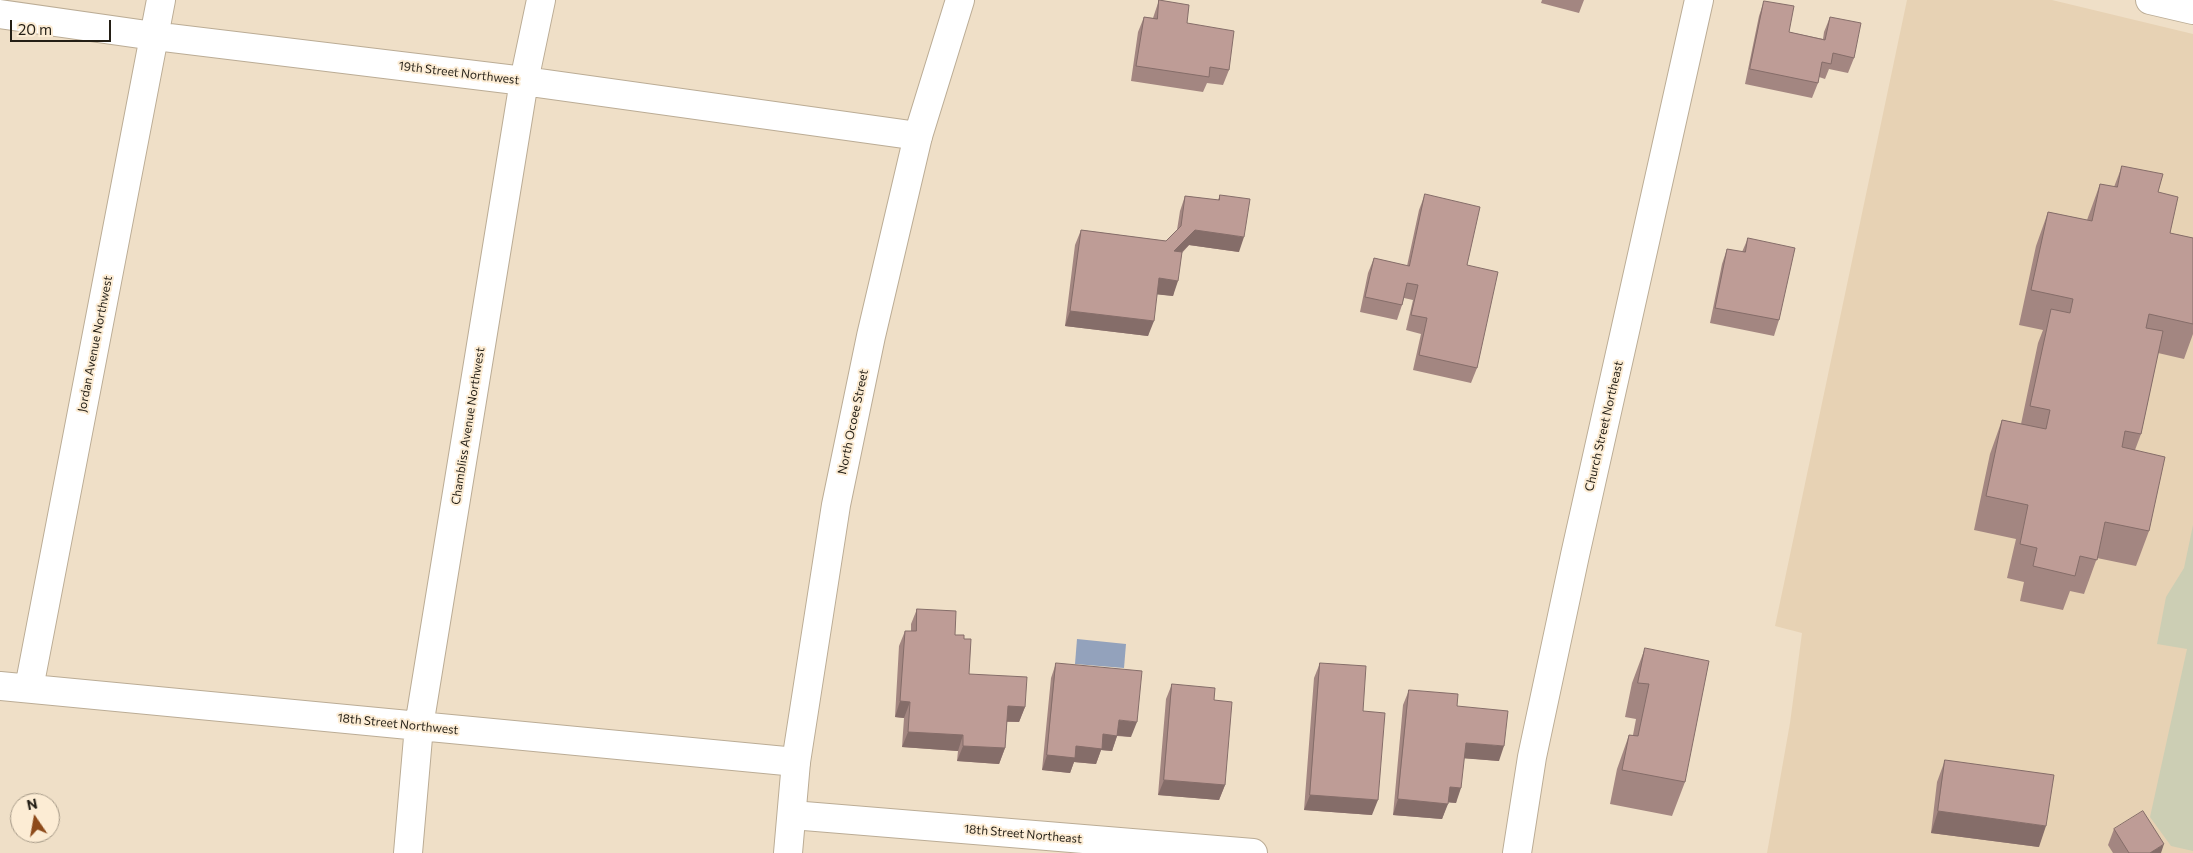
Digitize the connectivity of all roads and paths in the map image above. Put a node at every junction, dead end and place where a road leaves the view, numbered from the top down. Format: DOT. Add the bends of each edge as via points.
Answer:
graph roads {
  1 [pos="161,0"];
  2 [pos="541,0"];
  3 [pos="960,0"];
  4 [pos="1699,0"];
  5 [pos="2150,0"];
  6 [pos="2193,10"];
  7 [pos="0,14"];
  8 [pos="154,36"];
  9 [pos="524,81"];
  10 [pos="918,136"];
  11 [pos="0,686"];
  12 [pos="28,688"];
  13 [pos="419,726"];
  14 [pos="796,762"];
  15 [pos="792,815"];
  16 [pos="408,853"];
  17 [pos="788,853"];
  18 [pos="1253,853"];
  19 [pos="1517,853"];
  1 -- 8 [label="street, Jordan Avenue Northwest"];
  2 -- 9 [label="street, Chambliss Avenue Northwest"];
  3 -- 10 [label="street, North Ocoee Street"];
  4 -- 19 [label="street, Church Street Northeast" via="1572,565 1532,758"];
  5 -- 6 [label="street"];
  7 -- 8 [label="street, 19th Street Northwest"];
  8 -- 9 [label="street, 19th Street Northwest"];
  8 -- 12 [label="street, Jordan Avenue Northwest"];
  9 -- 10 [label="street, 19th Street Northwest"];
  9 -- 13 [label="street, Chambliss Avenue Northwest"];
  10 -- 14 [label="street, North Ocoee Street" via="836,505"];
  11 -- 12 [label="street, 18th Street Northwest"];
  12 -- 13 [label="street, 18th Street Northwest"];
  13 -- 14 [label="street, 18th Street Northwest"];
  13 -- 16 [label="street, Chambliss Avenue Northwest"];
  14 -- 15 [label="street, North Ocoee Street"];
  15 -- 17 [label="street, North Ocoee Street"];
  15 -- 18 [label="street, 18th Street Northeast"];
}
